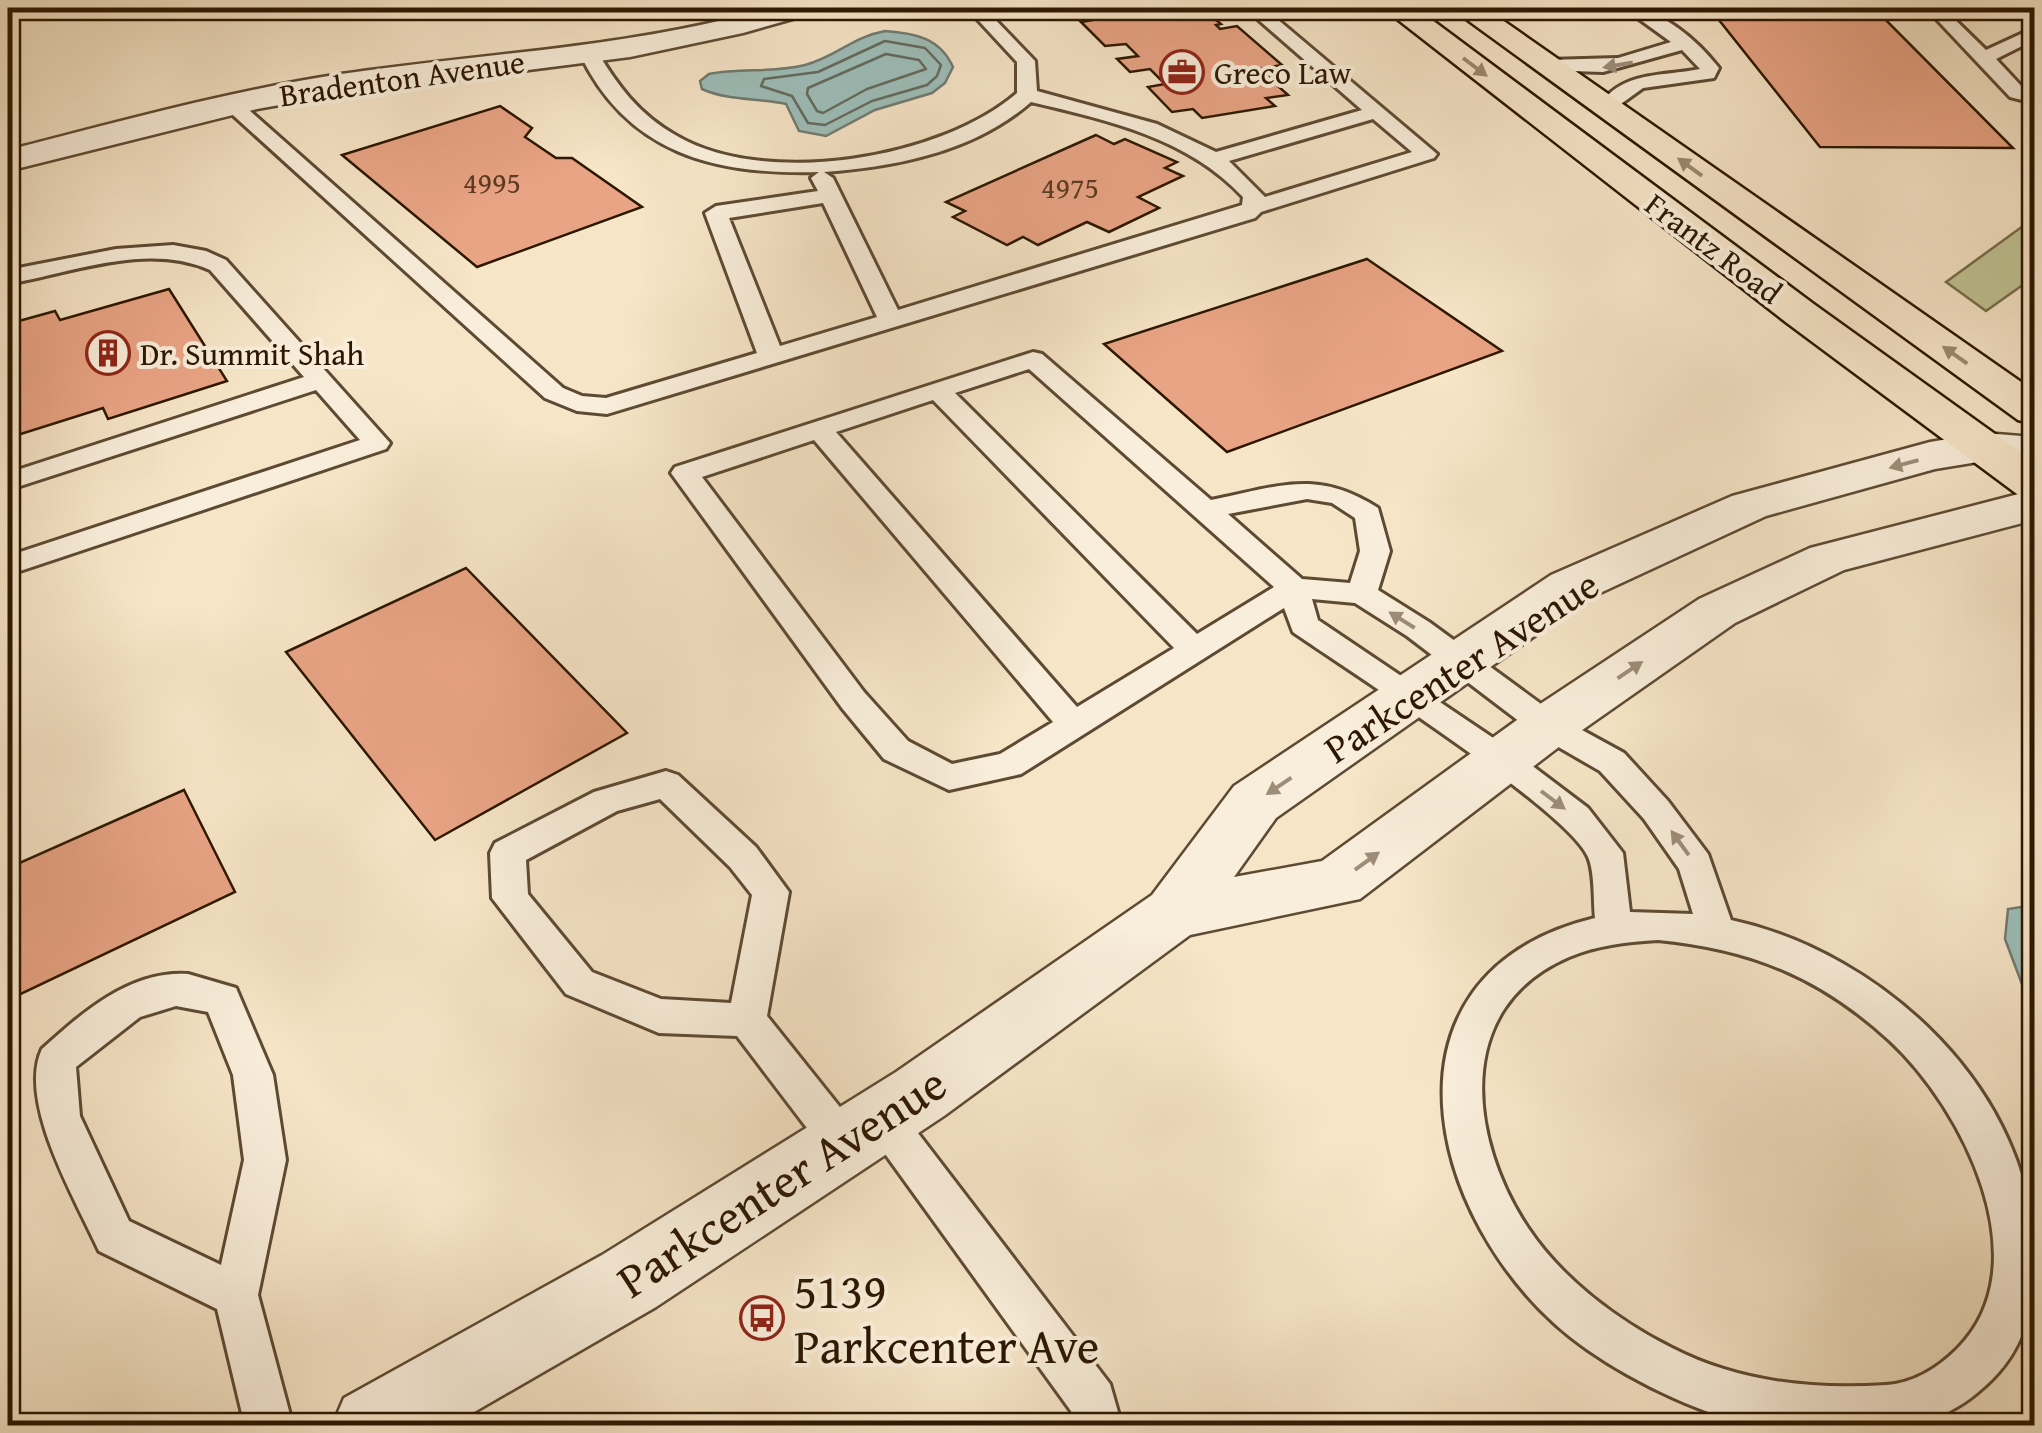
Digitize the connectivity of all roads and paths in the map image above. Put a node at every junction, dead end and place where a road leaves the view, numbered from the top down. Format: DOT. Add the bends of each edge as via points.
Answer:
graph roads {
  1 [pos="796,8"];
  2 [pos="975,8"];
  3 [pos="1254,8"];
  4 [pos="1398,8"];
  5 [pos="1466,8"];
  6 [pos="1634,8"];
  7 [pos="1934,8"];
  8 [pos="744,14"];
  9 [pos="2034,32"];
  10 [pos="1685,43"];
  11 [pos="588,52"];
  12 [pos="1984,58"];
  13 [pos="1548,66"];
  14 [pos="1028,95"];
  15 [pos="2034,97"];
  16 [pos="233,106"];
  17 [pos="1606,108"];
  18 [pos="1376,112"];
  19 [pos="8,160"];
  20 [pos="1210,160"];
  21 [pos="818,164"];
  22 [pos="828,196"];
  23 [pos="1254,207"];
  24 [pos="8,278"];
  25 [pos="891,320"];
  26 [pos="771,356"];
  27 [pos="321,380"];
  28 [pos="938,390"];
  29 [pos="2034,411"];
  30 [pos="819,428"];
  31 [pos="1984,447"];
  32 [pos="2034,451"];
  33 [pos="8,482"];
  34 [pos="2034,484"];
  35 [pos="2034,506"];
  36 [pos="1206,510"];
  37 [pos="8,566"];
  38 [pos="1294,588"];
  39 [pos="1362,594"];
  40 [pos="1194,650"];
  41 [pos="1458,662"];
  42 [pos="1409,698"];
  43 [pos="1074,725"];
  44 [pos="1548,726"];
  45 [pos="1502,761"];
  46 [pos="1174,913"];
  47 [pos="1614,927"];
  48 [pos="1717,932"];
  49 [pos="746,1020"];
  50 [pos="864,1132"];
  51 [pos="236,1295"];
  52 [pos="1795,1421"];
  53 [pos="269,1426"];
  54 [pos="372,1426"];
  55 [pos="1098,1426"];
  1 -- 8 [label="street, Bradenton Avenue"];
  2 -- 14 [label="lane" via="1026,60"];
  3 -- 18 [label="lane"];
  4 -- 31 [label="main road, Frantz Road, one-way"];
  5 -- 13 [label="main road, Frantz Road"];
  6 -- 10 [label="lane"];
  7 -- 12 [label="lane"];
  8 -- 11 [label="street, Bradenton Avenue"];
  9 -- 12 [label="lane"];
  10 -- 13 [label="lane, one-way" via="1626,65"];
  10 -- 17 [label="lane" via="1710,68 1707,74 1624,86"];
  11 -- 16 [label="street, Bradenton Avenue" via="342,84"];
  11 -- 21 [label="lane" via="609,88 665,138 708,158"];
  12 -- 15 [label="lane" via="2017,93"];
  13 -- 17 [label="main road, Frantz Road"];
  14 -- 20 [label="lane" via="1147,127"];
  14 -- 21 [label="lane" via="1012,114 944,145"];
  16 -- 19 [label="street, Bradenton Avenue"];
  16 -- 26 [label="lane" via="554,392 577,403 607,406"];
  29 -- 17 [label="main road, Frantz Road, one-way"];
  18 -- 20 [label="lane"];
  18 -- 23 [label="lane" via="1427,154"];
  20 -- 23 [label="lane" via="1246,185"];
  21 -- 22 [label="lane"];
  22 -- 25 [label="lane"];
  22 -- 26 [label="lane" via="716,214"];
  23 -- 25 [label="lane"];
  24 -- 27 [label="lane" via="132,255 203,254"];
  25 -- 26 [label="lane"];
  27 -- 33 [label="lane"];
  27 -- 37 [label="lane" via="377,443"];
  28 -- 30 [label="lane"];
  28 -- 36 [label="lane" via="1033,359"];
  28 -- 40 [label="lane"];
  30 -- 43 [label="lane"];
  30 -- 43 [label="lane" via="685,473 885,738 949,778 1009,765"];
  31 -- 32 [label="street, Parkcenter Avenue"];
  31 -- 34 [label="main road, Frantz Road"];
  31 -- 41 [label="street, Parkcenter Avenue, one-way" via="1749,506 1570,588"];
  44 -- 35 [label="street, Parkcenter Avenue, one-way" via="1718,611 1826,559"];
  36 -- 38 [label="lane"];
  36 -- 39 [label="lane" via="1307,490 1340,496 1368,514 1375,551"];
  38 -- 39 [label="lane"];
  38 -- 40 [label="lane"];
  38 -- 42 [label="lane" via="1304,625"];
  41 -- 39 [label="lane, one-way"];
  40 -- 43 [label="lane"];
  41 -- 42 [label="street, Parkcenter Avenue"];
  41 -- 44 [label="lane"];
  42 -- 45 [label="lane"];
  42 -- 46 [label="street, Parkcenter Avenue, one-way" via="1255,802"];
  44 -- 45 [label="street, Parkcenter Avenue"];
  48 -- 44 [label="lane, one-way" via="1695,864 1656,810 1612,762"];
  46 -- 45 [label="street, Parkcenter Avenue, one-way" via="1338,882"];
  45 -- 47 [label="lane, one-way" via="1576,817 1605,854"];
  46 -- 50 [label="street, Parkcenter Avenue"];
  47 -- 48 [label="lane"];
  47 -- 52 [label="lane" via="1538,954 1507,976 1484,1006 1460,1080 1461,1124 1474,1171 1527,1265 1618,1348 1673,1379"];
  48 -- 52 [label="lane" via="1799,958 1845,982 1930,1049 1992,1135 2022,1228 2020,1275 2008,1318 1984,1356 1950,1386 1904,1407"];
  49 -- 49 [label="lane" via="770,892 666,784 606,802 508,854 510,898 579,983 659,1016"];
  49 -- 50 [label="lane"];
  50 -- 54 [label="street, Parkcenter Avenue" via="629,1281"];
  50 -- 55 [label="lane" via="1092,1401"];
  51 -- 51 [label="lane" via="266,1160 252,1076 222,1000 181,989 160,992 98,1022 56,1061 60,1116 114,1236"];
  51 -- 53 [label="lane"];
}
